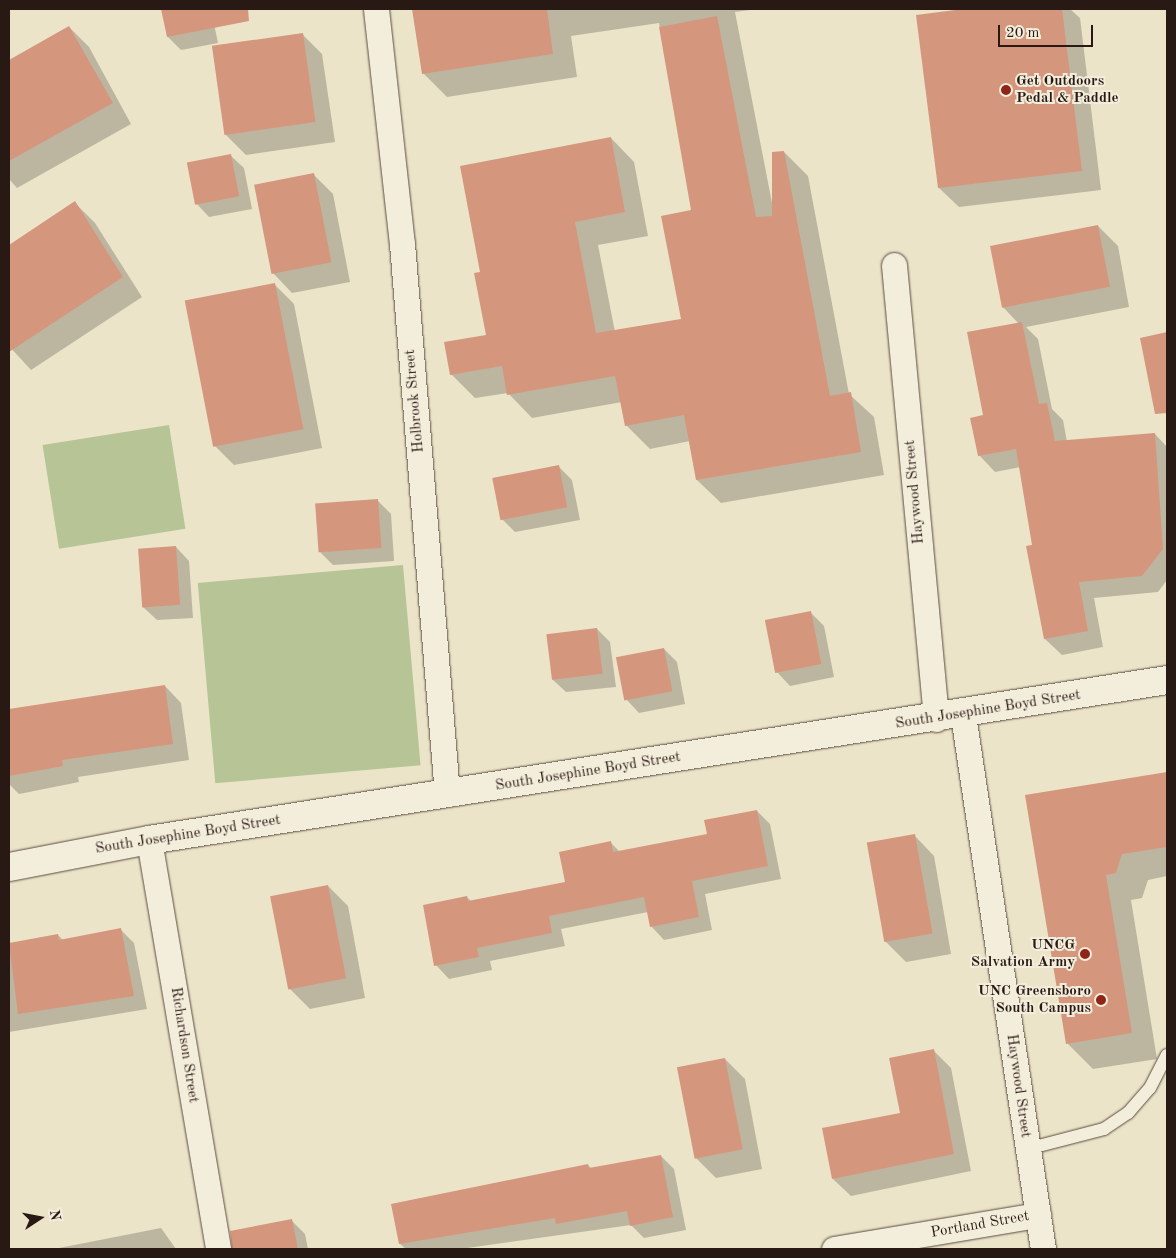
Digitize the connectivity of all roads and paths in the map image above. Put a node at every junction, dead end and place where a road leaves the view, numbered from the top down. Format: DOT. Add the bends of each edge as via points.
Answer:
graph roads {
  1 [pos="376,9"];
  2 [pos="894,265"];
  3 [pos="1167,680"];
  4 [pos="963,715"];
  5 [pos="936,719"];
  6 [pos="447,794"];
  7 [pos="149,840"];
  8 [pos="9,867"];
  9 [pos="1167,1055"];
  10 [pos="1027,1149"];
  11 [pos="1038,1215"];
  12 [pos="218,1249"];
  13 [pos="834,1249"];
  14 [pos="1043,1249"];
  1 -- 6 [label="street, Holbrook Street" via="402,244"];
  2 -- 5 [label="street, Haywood Street"];
  3 -- 4 [label="main road, South Josephine Boyd Street"];
  4 -- 5 [label="main road, South Josephine Boyd Street"];
  4 -- 10 [label="street, Haywood Street"];
  5 -- 6 [label="main road, South Josephine Boyd Street"];
  6 -- 7 [label="main road, South Josephine Boyd Street"];
  7 -- 8 [label="main road, South Josephine Boyd Street"];
  7 -- 12 [label="street, Richardson Street"];
  9 -- 10 [label="lane" via="1150,1088 1128,1113 1104,1129"];
  10 -- 11 [label="street, Haywood Street"];
  11 -- 13 [label="street, Portland Street"];
  11 -- 14 [label="street, Haywood Street"];
}
